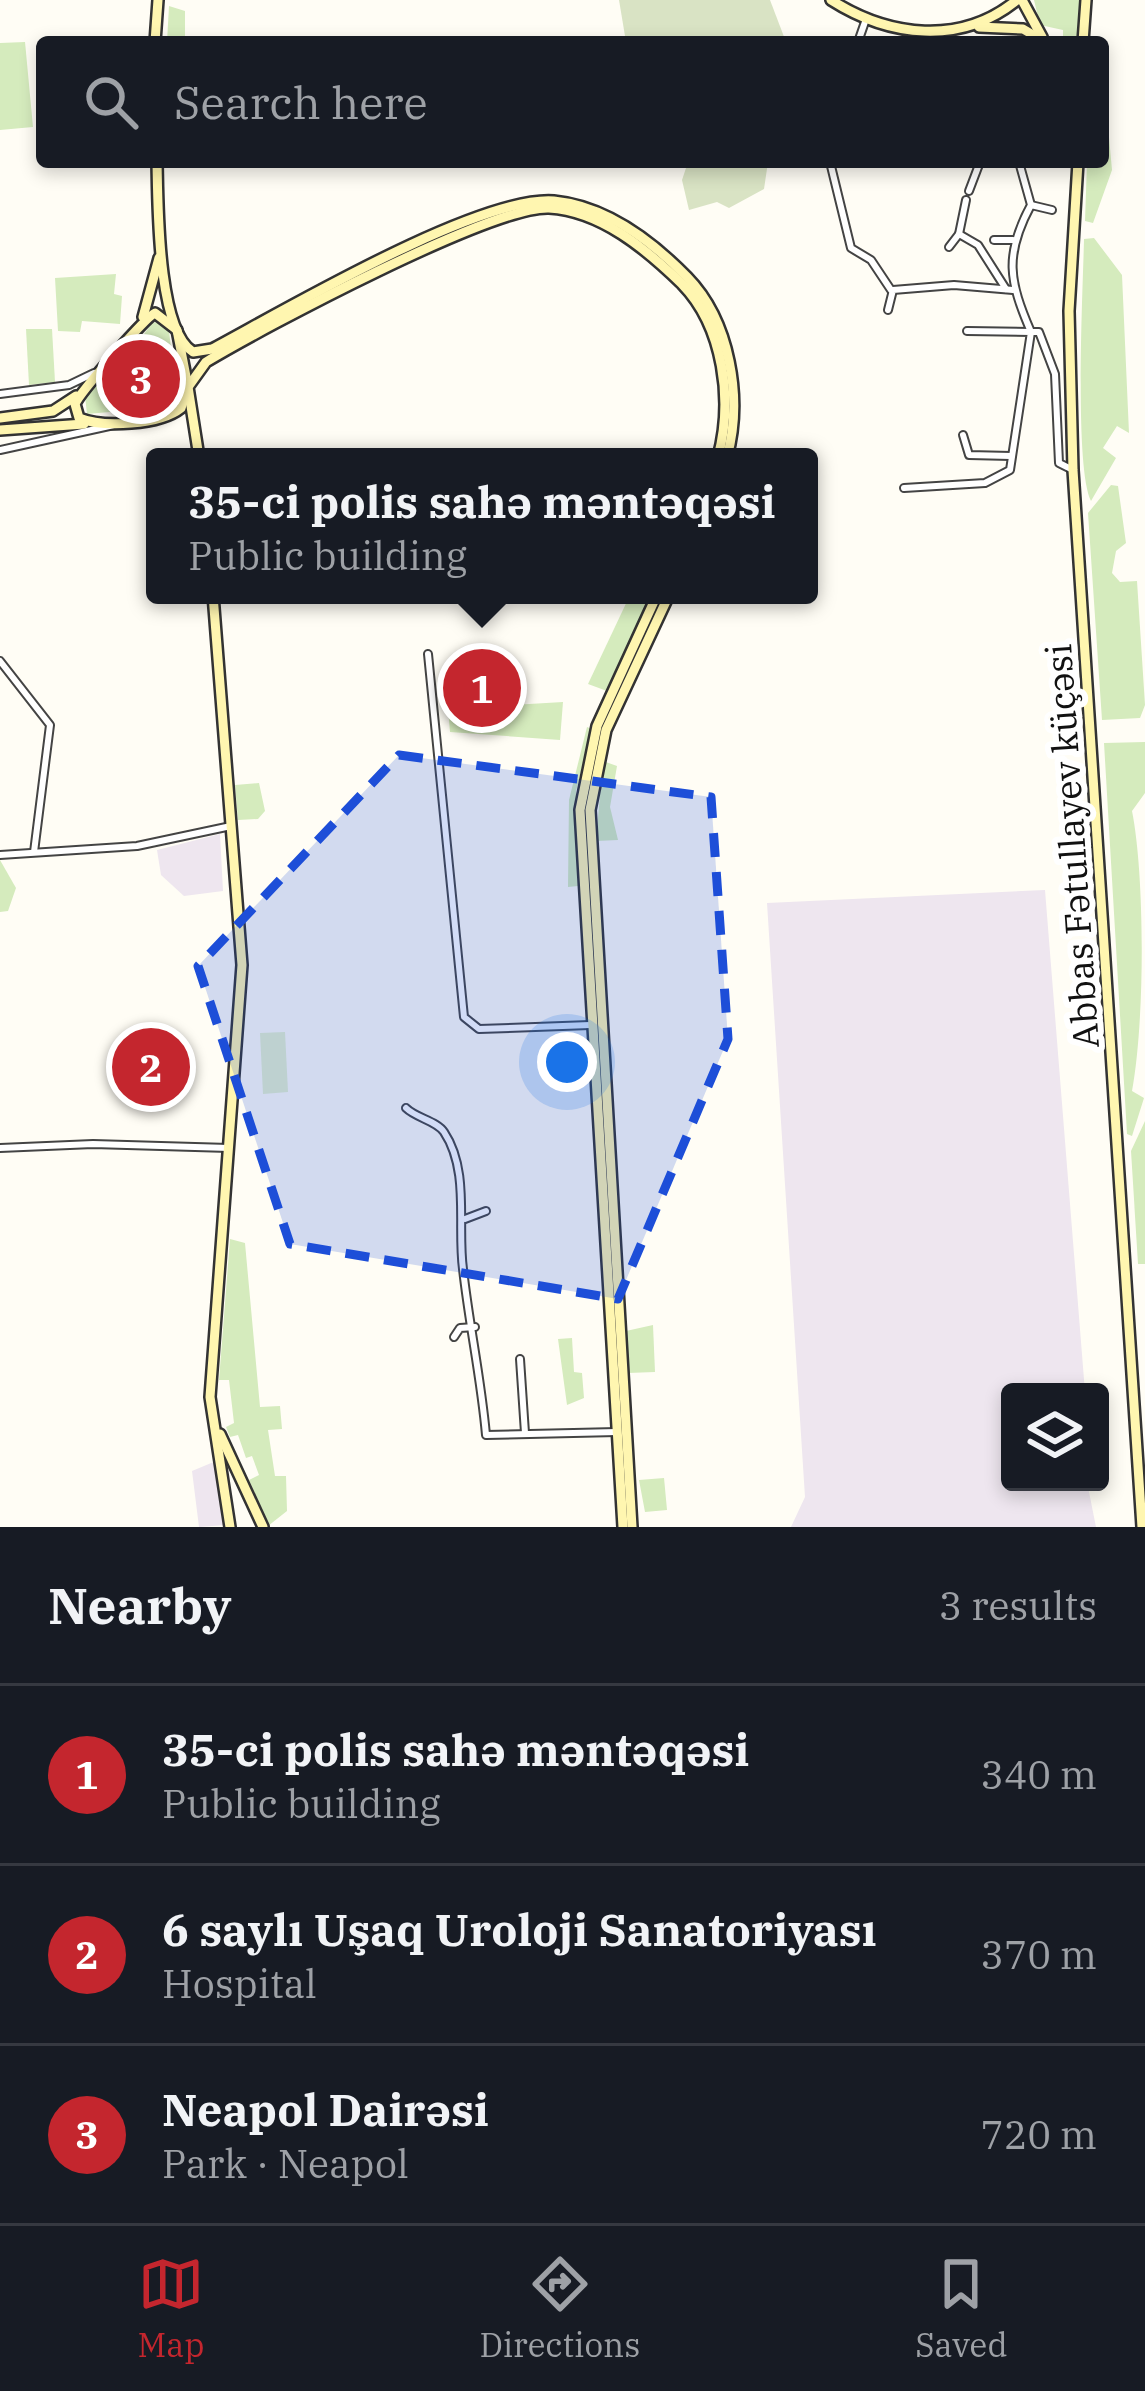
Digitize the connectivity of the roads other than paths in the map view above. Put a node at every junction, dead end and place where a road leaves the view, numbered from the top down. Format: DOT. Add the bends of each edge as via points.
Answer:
graph roads {
  1 [pos="158,0"];
  2 [pos="831,0"];
  3 [pos="1019,0"];
  4 [pos="1086,0"];
  5 [pos="866,19"];
  6 [pos="974,26"];
  7 [pos="155,36"];
  8 [pos="860,36"];
  9 [pos="931,36"];
  10 [pos="958,36"];
  11 [pos="1027,36"];
  12 [pos="1041,36"];
  13 [pos="1083,36"];
  14 [pos="157,168"];
  15 [pos="831,168"];
  16 [pos="978,168"];
  17 [pos="1020,168"];
  18 [pos="1078,168"];
  19 [pos="1030,206"];
  20 [pos="1052,210"];
  21 [pos="959,234"];
  22 [pos="994,240"];
  23 [pos="1013,240"];
  24 [pos="949,247"];
  25 [pos="160,253"];
  26 [pos="664,262"];
  27 [pos="891,290"];
  28 [pos="1010,290"];
  29 [pos="888,310"];
  30 [pos="140,323"];
  31 [pos="177,330"];
  32 [pos="968,331"];
  33 [pos="1031,332"];
  34 [pos="112,362"];
  35 [pos="188,387"];
  36 [pos="80,392"];
  37 [pos="0,394"];
  38 [pos="0,418"];
  39 [pos="158,418"];
  40 [pos="130,421"];
  41 [pos="95,424"];
  42 [pos="0,430"];
  43 [pos="962,435"];
  44 [pos="197,440"];
  45 [pos="198,448"];
  46 [pos="719,448"];
  47 [pos="728,448"];
  48 [pos="0,450"];
  49 [pos="1011,456"];
  50 [pos="1073,470"];
  51 [pos="904,488"];
  52 [pos="214,604"];
  53 [pos="653,604"];
  54 [pos="664,604"];
  55 [pos="428,654"];
  56 [pos="0,661"];
  57 [pos="231,826"];
  58 [pos="34,852"];
  59 [pos="0,855"];
  60 [pos="590,1025"];
  61 [pos="406,1108"];
  62 [pos="0,1148"];
  63 [pos="229,1148"];
  64 [pos="486,1211"];
  65 [pos="465,1219"];
  66 [pos="475,1328"];
  67 [pos="454,1337"];
  68 [pos="520,1359"];
  69 [pos="214,1423"];
  70 [pos="622,1432"];
  71 [pos="525,1433"];
  72 [pos="227,1498"];
  73 [pos="254,1506"];
  74 [pos="230,1527"];
  75 [pos="263,1527"];
  76 [pos="622,1527"];
  77 [pos="632,1527"];
  78 [pos="1142,1527"];
  1 -- 7 [label="main road"];
  2 -- 5 [label="main road"];
  3 -- 6 [label="main road"];
  3 -- 12 [label="main road"];
  4 -- 13 [label="main road"];
  5 -- 8 [label="street"];
  5 -- 9 [label="main road"];
  6 -- 10 [label="main road"];
  6 -- 11 [label="main road"];
  14 -- 25 [label="main road"];
  15 -- 27 [label="street" via="851,248 871,260"];
  16 -- 21 [label="street"];
  17 -- 19 [label="street"];
  18 -- 50 [label="main road, Abbas Fətullayev küçəsi" via="1069,311"];
  19 -- 20 [label="street"];
  19 -- 23 [label="street"];
  21 -- 24 [label="street"];
  21 -- 28 [label="street" via="978,245"];
  22 -- 23 [label="street"];
  23 -- 28 [label="street"];
  25 -- 30 [label="main road"];
  25 -- 31 [label="main road"];
  26 -- 31 [label="main road" via="593,211 518,202 212,349 187,350"];
  26 -- 35 [label="main road" via="591,217 553,208 506,214 215,357"];
  26 -- 46 [label="main road" via="716,339"];
  26 -- 47 [label="main road" via="698,290 722,331"];
  27 -- 28 [label="street"];
  27 -- 29 [label="street"];
  28 -- 33 [label="street"];
  30 -- 31 [label="main road" via="155,313"];
  30 -- 34 [label="main road"];
  31 -- 35 [label="main road"];
  32 -- 33 [label="street"];
  33 -- 49 [label="street"];
  33 -- 50 [label="street" via="1039,332 1052,356 1058,463"];
  34 -- 36 [label="main road"];
  34 -- 37 [label="street" via="69,385"];
  35 -- 39 [label="main road" via="178,412"];
  35 -- 44 [label="main road"];
  36 -- 38 [label="main road" via="53,411"];
  36 -- 41 [label="main road" via="76,414"];
  39 -- 40 [label="main road"];
  39 -- 44 [label="main road" via="187,422"];
  40 -- 41 [label="main road"];
  40 -- 48 [label="street"];
  41 -- 42 [label="main road"];
  43 -- 49 [label="street" via="969,454"];
  44 -- 45 [label="main road"];
  49 -- 51 [label="street" via="1001,479"];
  50 -- 78 [label="main road, Abbas Fətullayev küçəsi"];
  52 -- 57 [label="main road"];
  53 -- 60 [label="main road" via="597,726 582,784"];
  54 -- 70 [label="main road" via="606,730 590,810"];
  55 -- 60 [label="street" via="464,1017 479,1029"];
  56 -- 58 [label="street" via="50,725"];
  57 -- 58 [label="street" via="150,844"];
  57 -- 63 [label="main road" via="242,978"];
  58 -- 59 [label="street"];
  60 -- 70 [label="main road"];
  61 -- 65 [label="street" via="445,1133"];
  62 -- 63 [label="street"];
  63 -- 69 [label="main road"];
  64 -- 65 [label="street"];
  65 -- 66 [label="street" via="462,1262"];
  66 -- 67 [label="street"];
  66 -- 71 [label="street" via="486,1435"];
  68 -- 71 [label="street"];
  69 -- 72 [label="main road"];
  69 -- 73 [label="main road"];
  70 -- 71 [label="street"];
  70 -- 76 [label="main road"];
  70 -- 77 [label="main road"];
  72 -- 73 [label="main road"];
  72 -- 74 [label="main road"];
  73 -- 75 [label="main road"];
}
